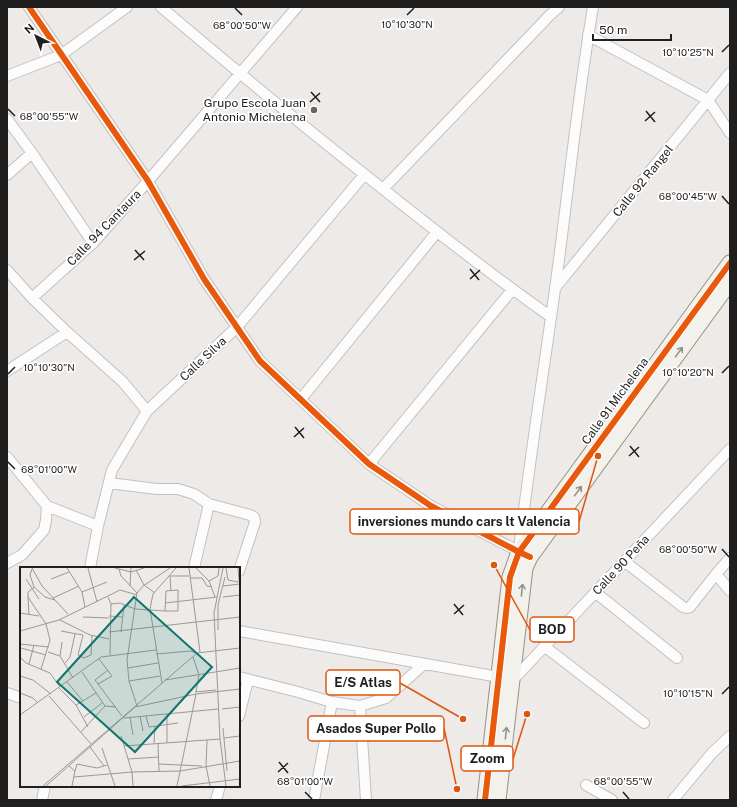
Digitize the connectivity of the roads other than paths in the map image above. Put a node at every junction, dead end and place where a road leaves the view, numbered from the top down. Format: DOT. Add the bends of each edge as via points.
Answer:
graph roads {
  1 [pos="29,7"];
  2 [pos="127,7"];
  3 [pos="161,7"];
  4 [pos="297,7"];
  5 [pos="559,7"];
  6 [pos="593,7"];
  7 [pos="588,35"];
  8 [pos="61,55"];
  9 [pos="730,73"];
  10 [pos="239,74"];
  11 [pos="7,76"];
  12 [pos="708,100"];
  13 [pos="7,119"];
  14 [pos="730,133"];
  15 [pos="32,153"];
  16 [pos="364,174"];
  17 [pos="7,175"];
  18 [pos="148,181"];
  19 [pos="383,189"];
  20 [pos="437,232"];
  21 [pos="93,243"];
  22 [pos="730,263"];
  23 [pos="7,270"];
  24 [pos="730,282"];
  25 [pos="555,288"];
  26 [pos="512,290"];
  27 [pos="32,298"];
  28 [pos="551,317"];
  29 [pos="237,327"];
  30 [pos="67,332"];
  31 [pos="7,371"];
  32 [pos="301,399"];
  33 [pos="147,411"];
  34 [pos="728,455"];
  35 [pos="7,457"];
  36 [pos="369,464"];
  37 [pos="109,484"];
  38 [pos="209,504"];
  39 [pos="47,506"];
  40 [pos="98,526"];
  41 [pos="524,554"];
  42 [pos="730,558"];
  43 [pos="624,561"];
  44 [pos="7,563"];
  45 [pos="90,567"];
  46 [pos="194,567"];
  47 [pos="240,568"];
  48 [pos="716,574"];
  49 [pos="730,591"];
  50 [pos="595,592"];
  51 [pos="240,631"];
  52 [pos="544,646"];
  53 [pos="677,658"];
  54 [pos="424,664"];
  55 [pos="244,678"];
  56 [pos="506,679"];
  57 [pos="7,693"];
  58 [pos="20,698"];
  59 [pos="332,702"];
  60 [pos="360,706"];
  61 [pos="240,708"];
  62 [pos="644,723"];
  63 [pos="730,736"];
  64 [pos="586,785"];
  65 [pos="45,787"];
  66 [pos="220,787"];
  67 [pos="42,800"];
  68 [pos="216,800"];
  69 [pos="314,800"];
  70 [pos="366,800"];
  71 [pos="485,800"];
  72 [pos="498,800"];
  73 [pos="612,800"];
  74 [pos="673,800"];
  1 -- 8 [label="street"];
  2 -- 8 [label="street"];
  3 -- 10 [label="street"];
  4 -- 10 [label="street, Calle 94 Cantaura"];
  5 -- 19 [label="street"];
  6 -- 7 [label="street"];
  7 -- 12 [label="street"];
  7 -- 25 [label="street"];
  8 -- 11 [label="street"];
  8 -- 18 [label="street"];
  9 -- 12 [label="street, Calle 92 Rangel"];
  10 -- 16 [label="street"];
  10 -- 18 [label="street, Calle 94 Cantaura"];
  12 -- 14 [label="street"];
  12 -- 25 [label="street, Calle 92 Rangel"];
  13 -- 15 [label="street"];
  15 -- 17 [label="street"];
  15 -- 21 [label="street"];
  16 -- 19 [label="street"];
  16 -- 29 [label="street, Calle Silva"];
  18 -- 21 [label="street, Calle 94 Cantaura"];
  18 -- 29 [label="street" via="204,279"];
  19 -- 20 [label="street"];
  20 -- 26 [label="street"];
  20 -- 32 [label="street"];
  21 -- 27 [label="street, Calle 94 Cantaura"];
  22 -- 41 [label="street, Calle 91 Michelena"];
  23 -- 27 [label="street"];
  41 -- 24 [label="street, Calle 91 Michelena, one-way"];
  25 -- 28 [label="street"];
  26 -- 28 [label="street"];
  26 -- 36 [label="street"];
  27 -- 30 [label="street"];
  28 -- 41 [label="street" via="526,488"];
  29 -- 32 [label="street" via="260,361"];
  29 -- 33 [label="street, Calle Silva"];
  30 -- 31 [label="street"];
  30 -- 33 [label="street" via="122,382"];
  32 -- 36 [label="street"];
  33 -- 37 [label="street, Calle Silva" via="112,470"];
  34 -- 43 [label="street, Calle 90 Peña"];
  35 -- 39 [label="street"];
  36 -- 41 [label="street" via="431,506"];
  37 -- 38 [label="street" via="178,489 194,494"];
  37 -- 40 [label="street, Calle Silva"];
  38 -- 46 [label="street"];
  38 -- 47 [label="street" via="254,517 255,522"];
  39 -- 40 [label="street"];
  39 -- 44 [label="street" via="44,530 22,555"];
  40 -- 45 [label="street, Calle Silva"];
  41 -- 56 [label="street"];
  42 -- 48 [label="street"];
  43 -- 48 [label="street" via="687,608"];
  43 -- 50 [label="street, Calle 90 Peña"];
  48 -- 49 [label="street"];
  50 -- 52 [label="street, Calle 90 Peña"];
  50 -- 53 [label="street"];
  51 -- 54 [label="street"];
  52 -- 56 [label="street, Calle 90 Peña"];
  52 -- 62 [label="street"];
  54 -- 56 [label="street"];
  54 -- 60 [label="street" via="386,698"];
  55 -- 59 [label="street"];
  55 -- 61 [label="street"];
  56 -- 71 [label="street"];
  72 -- 56 [label="street, one-way"];
  57 -- 58 [label="street"];
  59 -- 60 [label="street"];
  59 -- 69 [label="street"];
  60 -- 70 [label="street"];
  63 -- 74 [label="street" via="712,753"];
  64 -- 73 [label="street"];
  65 -- 67 [label="street"];
  66 -- 68 [label="street"];
}
